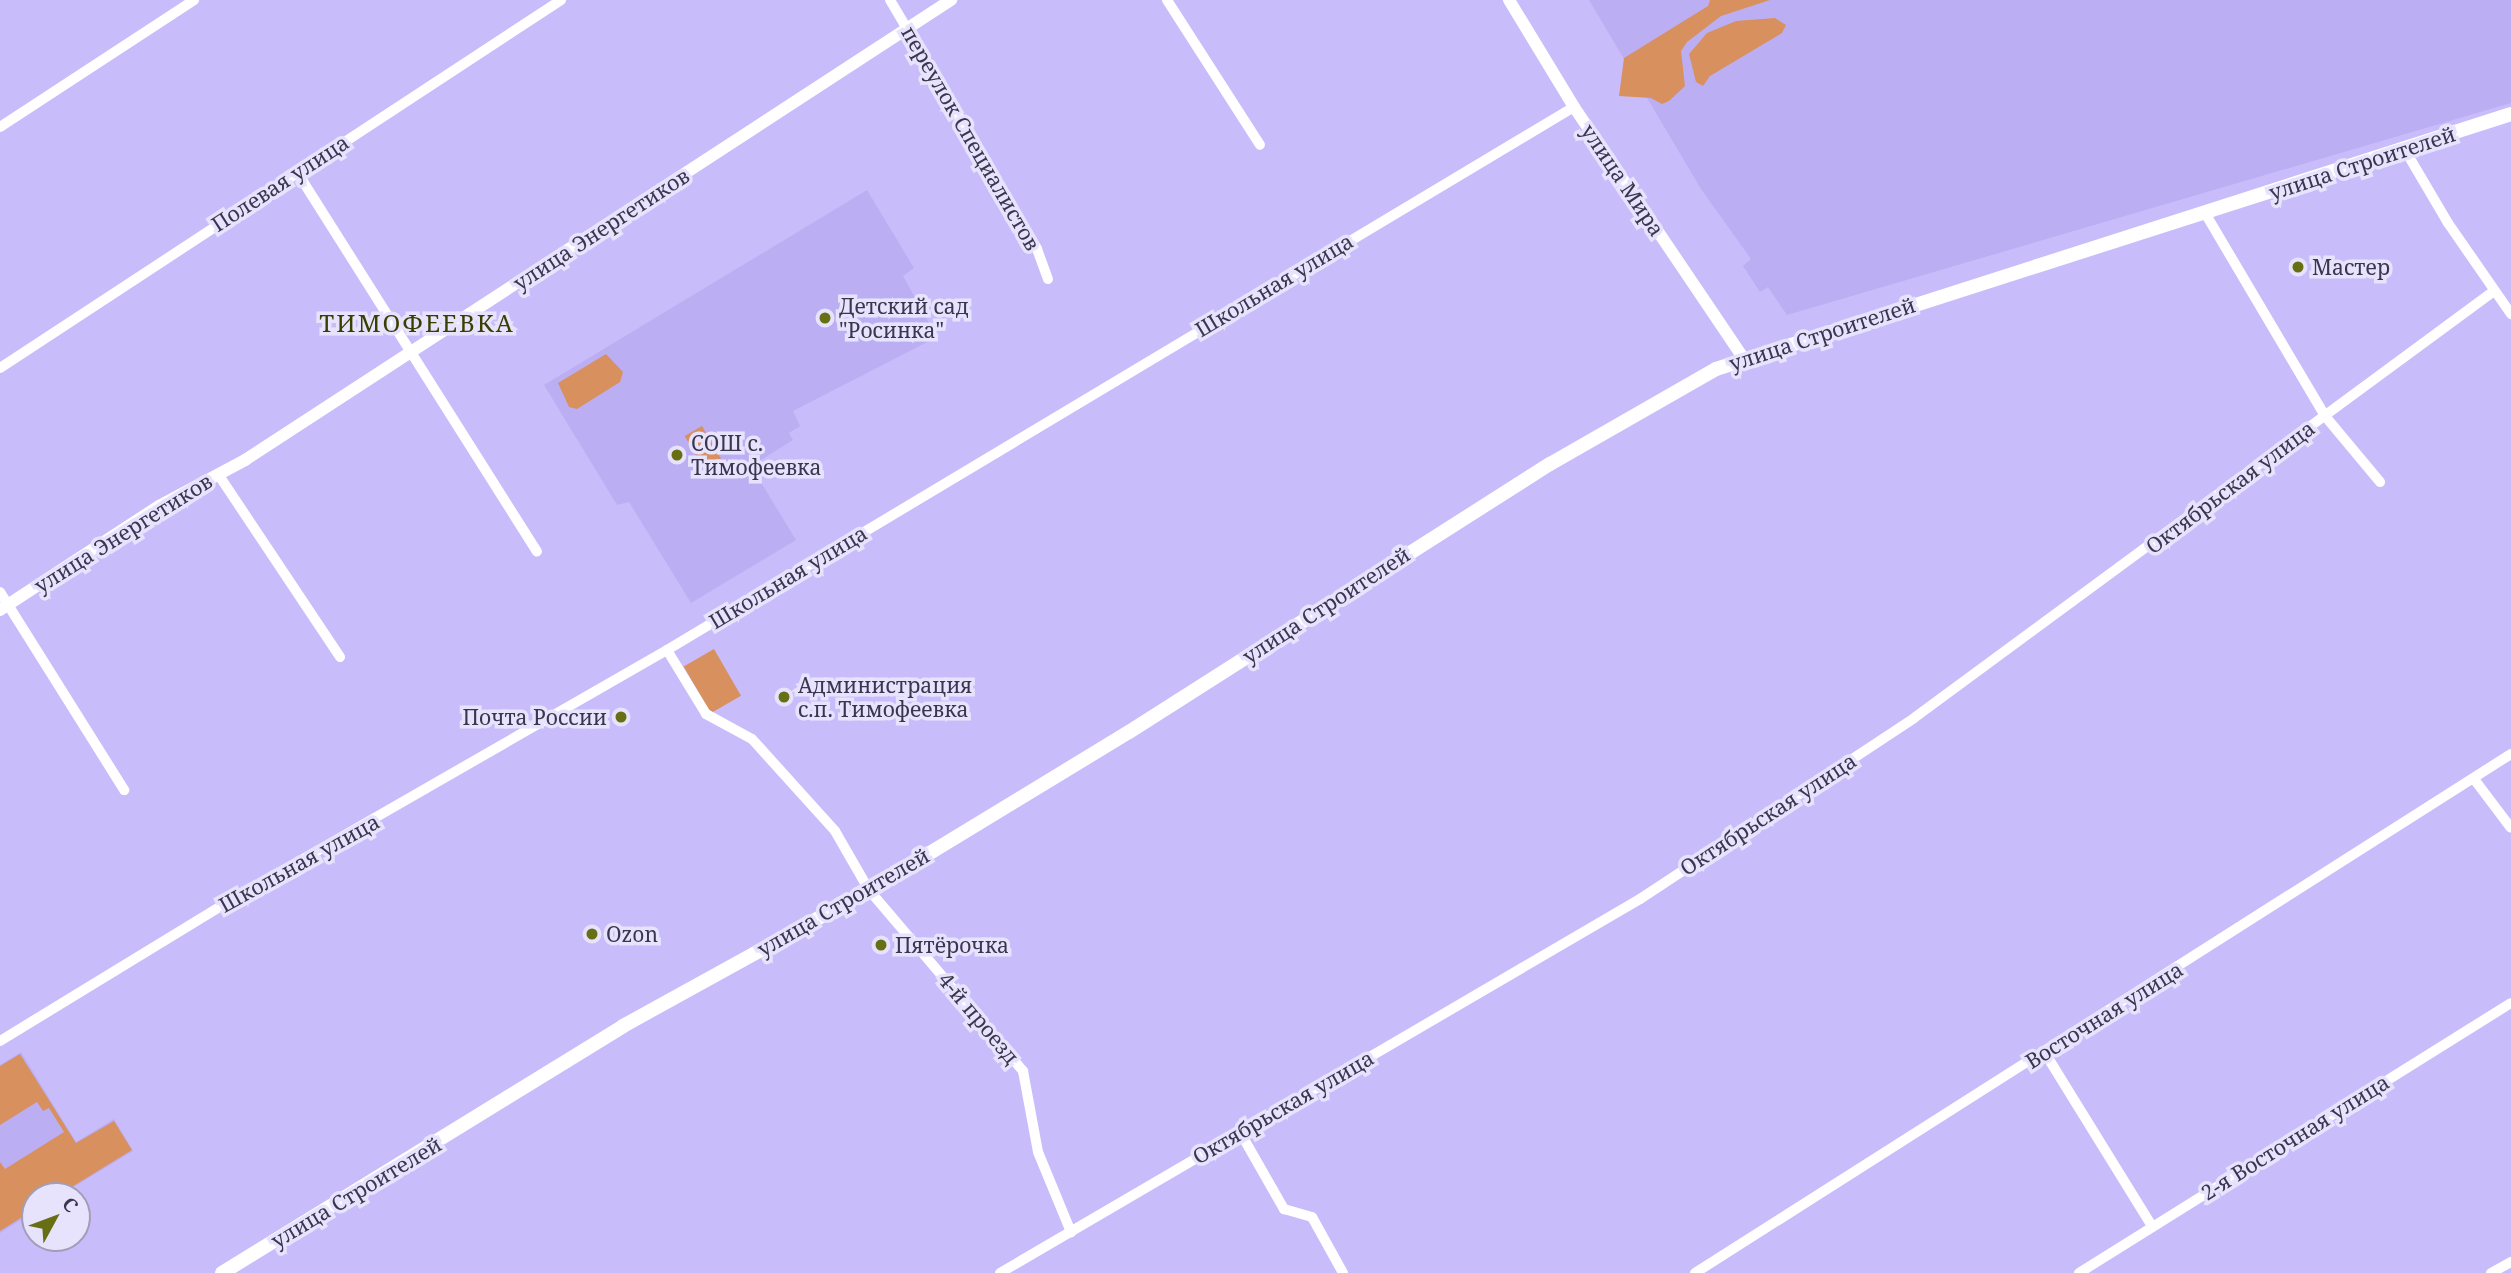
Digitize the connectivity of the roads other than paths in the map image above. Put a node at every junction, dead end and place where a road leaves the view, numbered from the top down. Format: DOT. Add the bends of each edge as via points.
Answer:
graph roads {
  1 [pos="194,0"];
  2 [pos="561,0"];
  3 [pos="890,0"];
  4 [pos="951,0"];
  5 [pos="1167,0"];
  6 [pos="1509,0"];
  7 [pos="908,28"];
  8 [pos="1574,107"];
  9 [pos="2511,114"];
  10 [pos="0,127"];
  11 [pos="1260,145"];
  12 [pos="2405,150"];
  13 [pos="297,172"];
  14 [pos="2206,213"];
  15 [pos="1048,279"];
  16 [pos="2494,291"];
  17 [pos="2511,314"];
  18 [pos="411,352"];
  19 [pos="1742,358"];
  20 [pos="0,368"];
  21 [pos="2325,416"];
  22 [pos="218,474"];
  23 [pos="2380,482"];
  24 [pos="537,552"];
  25 [pos="0,592"];
  26 [pos="4,607"];
  27 [pos="667,650"];
  28 [pos="340,657"];
  29 [pos="2511,754"];
  30 [pos="2474,779"];
  31 [pos="124,790"];
  32 [pos="2511,828"];
  33 [pos="869,890"];
  34 [pos="2511,1003"];
  35 [pos="0,1041"];
  36 [pos="2045,1053"];
  37 [pos="1240,1132"];
  38 [pos="2152,1226"];
  39 [pos="1071,1232"];
  40 [pos="2511,1262"];
  41 [pos="222,1273"];
  42 [pos="999,1273"];
  43 [pos="1343,1273"];
  44 [pos="1695,1273"];
  45 [pos="2079,1273"];
  46 [pos="2491,1273"];
  1 -- 10 [label="street"];
  2 -- 13 [label="street, Полевая улица"];
  3 -- 7 [label="street, переулок Специалистов"];
  4 -- 7 [label="street, улица Энергетиков"];
  5 -- 11 [label="street"];
  6 -- 8 [label="street, улица Мира"];
  7 -- 15 [label="street, переулок Специалистов" via="1037,249"];
  7 -- 18 [label="street, улица Энергетиков"];
  8 -- 19 [label="street, улица Мира"];
  8 -- 27 [label="street, Школьная улица"];
  9 -- 12 [label="main road, улица Строителей"];
  12 -- 14 [label="main road, улица Строителей"];
  12 -- 16 [label="street"];
  13 -- 18 [label="street"];
  13 -- 20 [label="street, Полевая улица"];
  14 -- 19 [label="main road, улица Строителей"];
  14 -- 21 [label="street"];
  16 -- 17 [label="street"];
  16 -- 21 [label="street, Октябрьская улица"];
  18 -- 22 [label="street, улица Энергетиков"];
  18 -- 24 [label="street"];
  19 -- 33 [label="main road, улица Строителей" via="1550,464 1129,732"];
  21 -- 23 [label="street"];
  21 -- 37 [label="street, Октябрьская улица" via="1925,710 1640,899"];
  22 -- 26 [label="street, улица Энергетиков" via="159,506"];
  22 -- 28 [label="street"];
  25 -- 26 [label="street"];
  26 -- 31 [label="street"];
  27 -- 33 [label="street, 4-й проезд" via="706,714 752,739 835,831"];
  27 -- 35 [label="street, Школьная улица" via="223,905"];
  29 -- 30 [label="street, Восточная улица"];
  30 -- 32 [label="street"];
  30 -- 36 [label="street, Восточная улица"];
  33 -- 39 [label="street, 4-й проезд" via="1023,1072 1038,1152"];
  33 -- 41 [label="main road, улица Строителей" via="623,1026"];
  34 -- 38 [label="street, 2-я Восточная улица"];
  36 -- 38 [label="street"];
  36 -- 44 [label="street, Восточная улица"];
  37 -- 39 [label="street, Октябрьская улица"];
  37 -- 43 [label="street" via="1284,1209 1312,1217"];
  38 -- 45 [label="street, 2-я Восточная улица"];
  39 -- 42 [label="street, Октябрьская улица"];
  40 -- 46 [label="street"];
}
